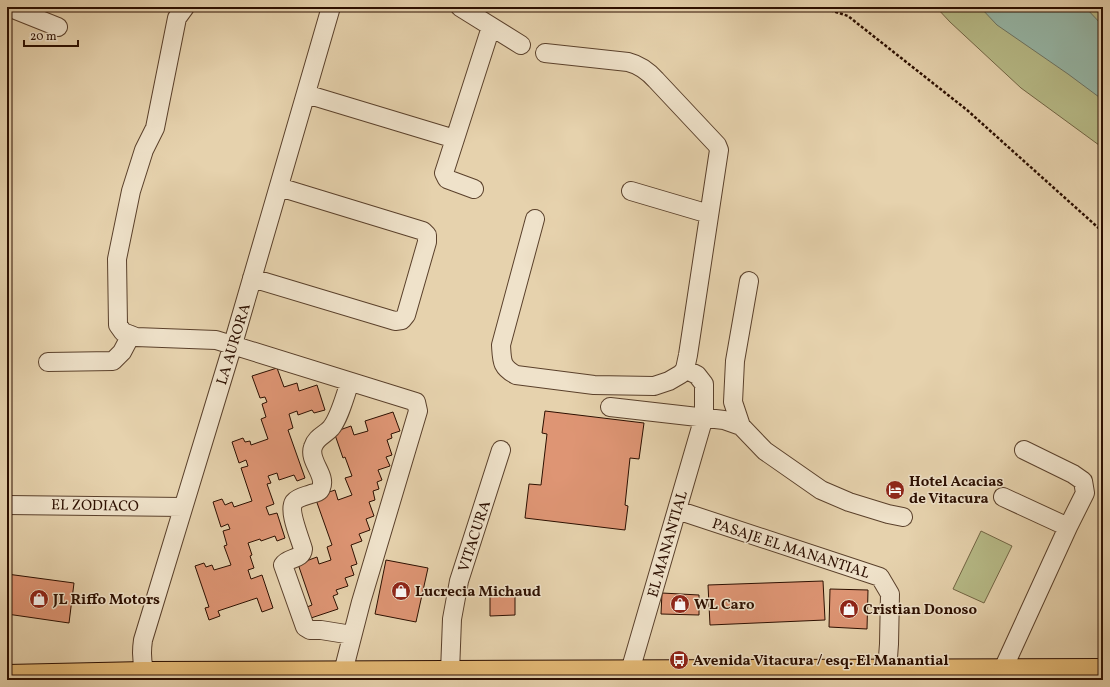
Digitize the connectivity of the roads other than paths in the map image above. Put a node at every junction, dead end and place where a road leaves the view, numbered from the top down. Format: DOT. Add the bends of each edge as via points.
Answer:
graph roads {
  1 [pos="8,7"];
  2 [pos="185,7"];
  3 [pos="332,7"];
  4 [pos="464,8"];
  5 [pos="58,27"];
  6 [pos="491,27"];
  7 [pos="521,46"];
  8 [pos="545,53"];
  9 [pos="306,94"];
  10 [pos="455,139"];
  11 [pos="279,187"];
  12 [pos="474,189"];
  13 [pos="631,191"];
  14 [pos="709,214"];
  15 [pos="535,219"];
  16 [pos="252,278"];
  17 [pos="749,281"];
  18 [pos="131,335"];
  19 [pos="233,344"];
  20 [pos="48,362"];
  21 [pos="685,369"];
  22 [pos="350,382"];
  23 [pos="610,407"];
  24 [pos="704,417"];
  25 [pos="741,426"];
  26 [pos="501,450"];
  27 [pos="1024,450"];
  28 [pos="1003,497"];
  29 [pos="7,505"];
  30 [pos="183,507"];
  31 [pos="677,510"];
  32 [pos="904,517"];
  33 [pos="1068,527"];
  34 [pos="352,635"];
  35 [pos="1103,670"];
  36 [pos="887,671"];
  37 [pos="343,672"];
  38 [pos="450,672"];
  39 [pos="1001,675"];
  40 [pos="7,676"];
  41 [pos="147,676"];
  42 [pos="628,676"];
  1 -- 5 [label="street"];
  2 -- 18 [label="street" via="177,18 155,128 144,150 131,191 117,259 118,325 123,332"];
  3 -- 9 [label="street, LA AURORA"];
  4 -- 6 [label="street"];
  6 -- 7 [label="street"];
  6 -- 10 [label="street"];
  8 -- 14 [label="street" via="628,62 647,71 717,145"];
  9 -- 10 [label="street"];
  9 -- 11 [label="street, LA AURORA"];
  10 -- 12 [label="street" via="445,176"];
  11 -- 16 [label="street, LA AURORA"];
  11 -- 16 [label="street" via="423,231 427,235 406,315 402,320 395,321"];
  13 -- 14 [label="street"];
  14 -- 21 [label="street"];
  15 -- 21 [label="street" via="502,345 503,364 509,371 516,375 594,385 654,386 669,381"];
  16 -- 19 [label="street, LA AURORA"];
  17 -- 25 [label="street" via="735,360 733,402"];
  18 -- 19 [label="street" via="216,340"];
  18 -- 20 [label="street" via="122,352 112,361"];
  19 -- 22 [label="street"];
  19 -- 30 [label="street, LA AURORA"];
  21 -- 24 [label="street, EL MANANTIAL" via="697,375 704,384"];
  22 -- 34 [label="street" via="416,402 418,411"];
  22 -- 34 [label="street" via="336,420 331,428 317,438 311,453 322,487 319,491 294,502 292,513 303,553 285,562 283,566 305,627 310,630"];
  23 -- 24 [label="street"];
  24 -- 25 [label="street"];
  24 -- 31 [label="street, EL MANANTIAL"];
  25 -- 32 [label="street" via="764,451 821,490 849,502"];
  26 -- 38 [label="street, VITACURA" via="459,581 452,619"];
  27 -- 33 [label="street" via="1083,481 1085,493"];
  28 -- 33 [label="street"];
  29 -- 30 [label="street, EL ZODIACO"];
  30 -- 41 [label="street, LA AURORA" via="143,640 141,651"];
  31 -- 36 [label="street, PASAJE EL MANANTIAL" via="880,577 890,594"];
  31 -- 42 [label="street, EL MANANTIAL"];
  33 -- 39 [label="street"];
  34 -- 37 [label="street"];
  35 -- 39 [label="main road"];
  36 -- 39 [label="main road"];
  36 -- 42 [label="main road"];
  37 -- 38 [label="main road"];
  37 -- 41 [label="main road"];
  38 -- 42 [label="main road"];
  40 -- 41 [label="main road"];
}
